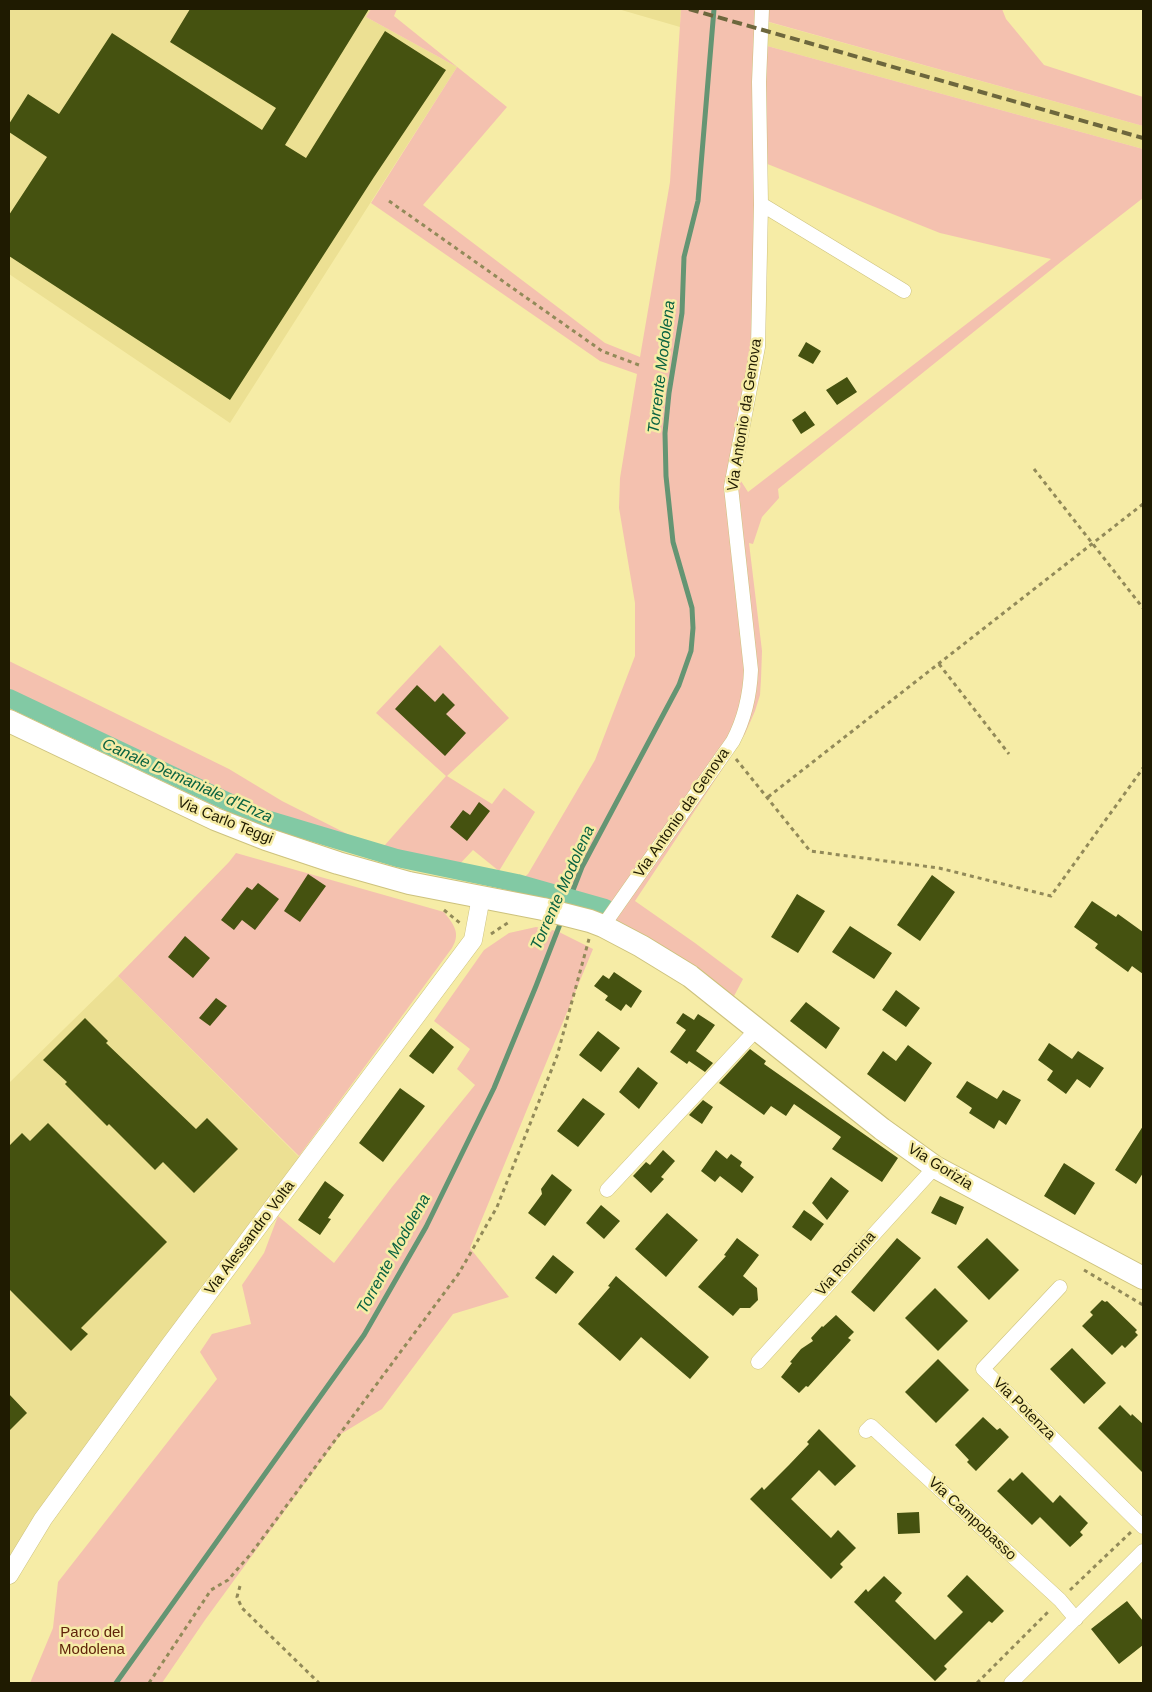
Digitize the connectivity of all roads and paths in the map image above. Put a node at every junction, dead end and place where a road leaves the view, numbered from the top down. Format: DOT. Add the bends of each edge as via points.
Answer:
graph roads {
  1 [pos="762,9"];
  2 [pos="389,201"];
  3 [pos="761,204"];
  4 [pos="904,290"];
  5 [pos="639,366"];
  6 [pos="1034,469"];
  7 [pos="1143,504"];
  8 [pos="1093,543"];
  9 [pos="1143,608"];
  10 [pos="939,664"];
  11 [pos="9,721"];
  12 [pos="1009,754"];
  13 [pos="731,756"];
  14 [pos="1143,768"];
  15 [pos="768,797"];
  16 [pos="481,898"];
  17 [pos="517,921"];
  18 [pos="594,927"];
  19 [pos="474,930"];
  20 [pos="756,1030"];
  21 [pos="935,1167"];
  22 [pos="607,1190"];
  23 [pos="1143,1278"];
  24 [pos="1060,1288"];
  25 [pos="758,1362"];
  26 [pos="866,1431"];
  27 [pos="1143,1527"];
  28 [pos="1143,1551"];
  29 [pos="9,1575"];
  30 [pos="240,1586"];
  31 [pos="1076,1619"];
  32 [pos="149,1683"];
  33 [pos="319,1683"];
  34 [pos="1011,1683"];
  1 -- 3 [label="street, Via Antonio da Genova" via="759,82"];
  2 -- 5 [label="path" via="602,351"];
  3 -- 4 [label="street"];
  3 -- 18 [label="street, Via Antonio da Genova" via="758,346 731,487 751,670 748,699 733,741"];
  6 -- 8 [label="path"];
  7 -- 8 [label="path"];
  8 -- 9 [label="path"];
  8 -- 10 [label="path"];
  10 -- 12 [label="path"];
  10 -- 15 [label="path"];
  11 -- 16 [label="main road, Via Carlo Teggi" via="206,815 266,839 409,883"];
  13 -- 15 [label="path" via="738,760"];
  14 -- 15 [label="path" via="1051,896 939,868 810,850"];
  16 -- 18 [label="main road, Via Gorizia" via="543,909"];
  16 -- 19 [label="street, Via Alessandro Volta"];
  17 -- 19 [label="path" via="508,922 491,934"];
  18 -- 20 [label="main road, Via Gorizia" via="641,946 690,976"];
  18 -- 32 [label="path" via="556,1056 497,1208 481,1237 459,1273 250,1555 228,1580 211,1590"];
  19 -- 29 [label="street, Via Alessandro Volta" via="473,940 43,1519"];
  20 -- 21 [label="main road, Via Gorizia"];
  20 -- 22 [label="street"];
  21 -- 23 [label="main road, Via Gorizia"];
  21 -- 25 [label="street, Via Roncina"];
  24 -- 27 [label="street, Via Potenza" via="983,1368"];
  26 -- 31 [label="street, Via Campobasso" via="871,1426 1060,1600"];
  28 -- 31 [label="street"];
  30 -- 33 [label="path" via="237,1597 242,1608"];
  31 -- 34 [label="street"];
}
